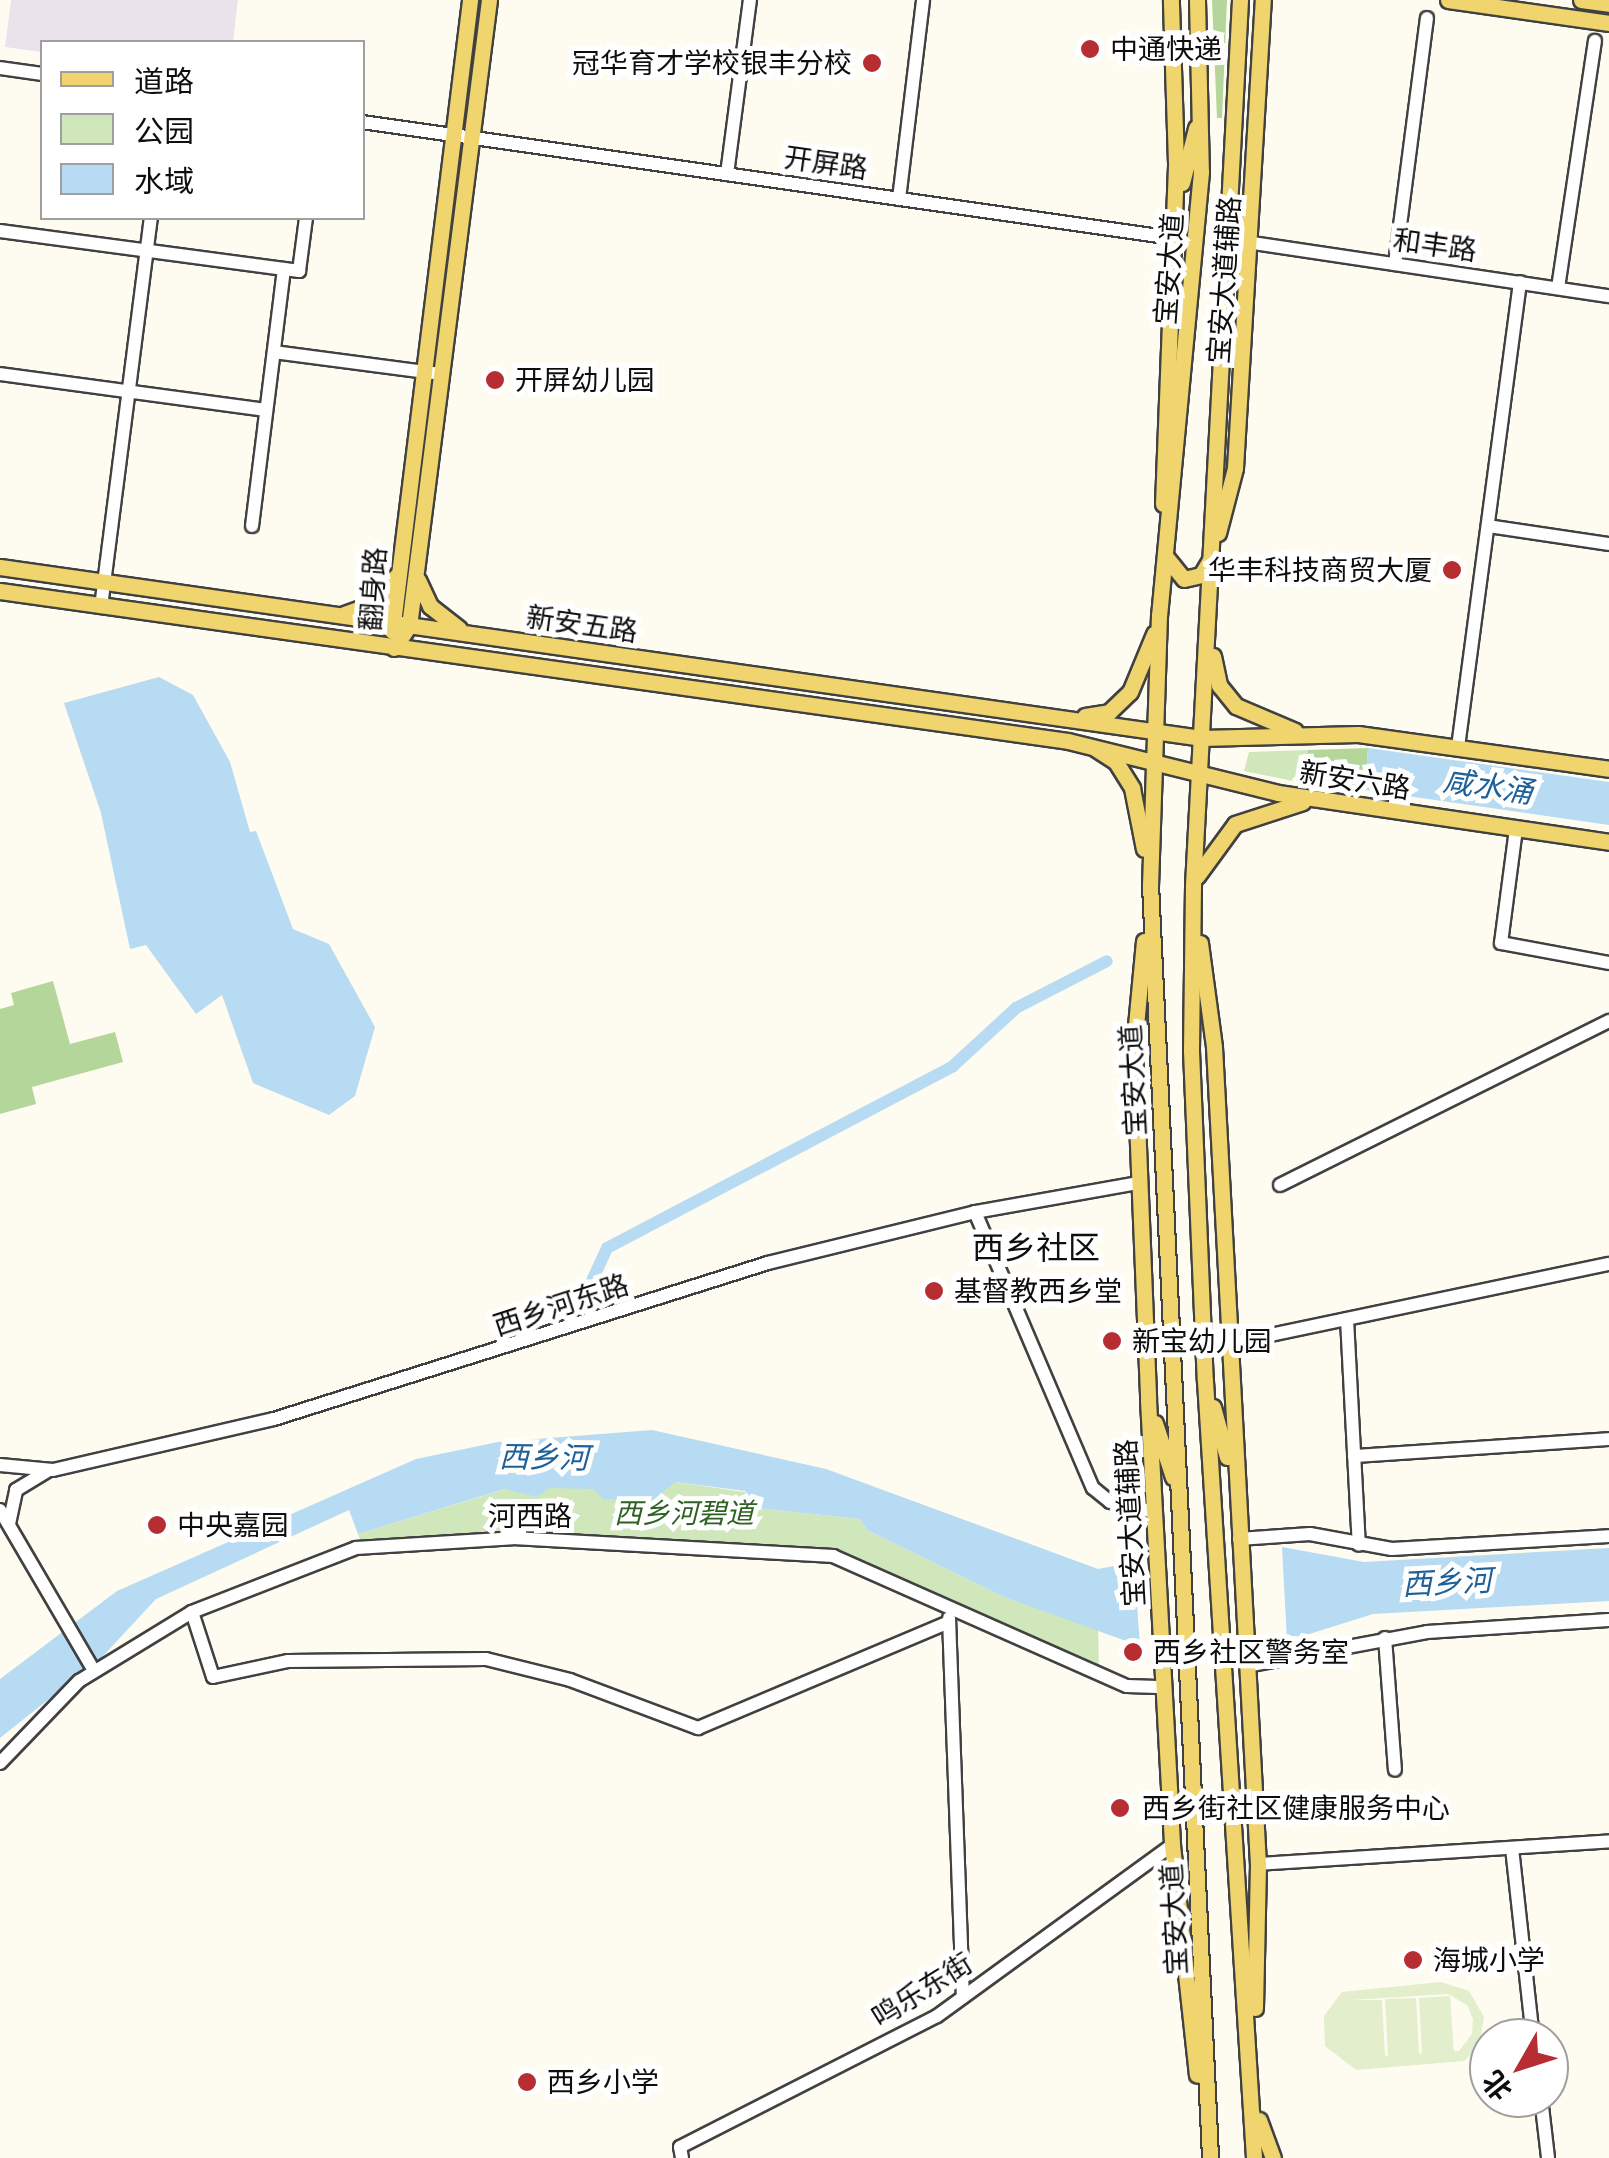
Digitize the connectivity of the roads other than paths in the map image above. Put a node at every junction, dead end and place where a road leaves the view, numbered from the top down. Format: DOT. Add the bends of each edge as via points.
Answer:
graph roads {
  1 [pos="470,0"];
  2 [pos="489,0"];
  3 [pos="750,0"];
  4 [pos="923,0"];
  5 [pos="1171,0"];
  6 [pos="1197,0"];
  7 [pos="1240,0"];
  8 [pos="1448,0"];
  9 [pos="1582,0"];
  10 [pos="1609,4"];
  11 [pos="1265,5"];
  12 [pos="1427,18"];
  13 [pos="1580,19"];
  14 [pos="1609,23"];
  15 [pos="1594,41"];
  16 [pos="0,68"];
  17 [pos="40,74"];
  18 [pos="1201,104"];
  19 [pos="1236,115"];
  20 [pos="365,122"];
  21 [pos="454,136"];
  22 [pos="472,138"];
  23 [pos="727,174"];
  24 [pos="1255,190"];
  25 [pos="899,199"];
  26 [pos="1176,210"];
  27 [pos="151,220"];
  28 [pos="306,220"];
  29 [pos="0,231"];
  30 [pos="1173,238"];
  31 [pos="1253,243"];
  32 [pos="146,250"];
  33 [pos="1395,264"];
  34 [pos="284,269"];
  35 [pos="1520,282"];
  36 [pos="1558,288"];
  37 [pos="1609,296"];
  38 [pos="1169,311"];
  39 [pos="274,352"];
  40 [pos="1187,358"];
  41 [pos="424,372"];
  42 [pos="0,374"];
  43 [pos="442,374"];
  44 [pos="129,391"];
  45 [pos="266,410"];
  46 [pos="252,526"];
  47 [pos="1488,526"];
  48 [pos="1609,544"];
  49 [pos="1166,554"];
  50 [pos="1210,560"];
  51 [pos="4,567"];
  52 [pos="416,571"];
  53 [pos="398,573"];
  54 [pos="104,582"];
  55 [pos="2,592"];
  56 [pos="101,607"];
  57 [pos="1208,612"];
  58 [pos="336,615"];
  59 [pos="1159,615"];
  60 [pos="390,623"];
  61 [pos="409,626"];
  62 [pos="472,634"];
  63 [pos="394,648"];
  64 [pos="1066,717"];
  65 [pos="1157,731"];
  66 [pos="1304,734"];
  67 [pos="1201,738"];
  68 [pos="1068,741"];
  69 [pos="1458,747"];
  70 [pos="1155,759"];
  71 [pos="1609,769"];
  72 [pos="1199,770"];
  73 [pos="1321,801"];
  74 [pos="1516,829"];
  75 [pos="1609,842"];
  76 [pos="1150,884"];
  77 [pos="1194,886"];
  78 [pos="1609,963"];
  79 [pos="1609,1021"];
  80 [pos="1138,1182"];
  81 [pos="1280,1185"];
  82 [pos="975,1212"];
  83 [pos="1609,1264"];
  84 [pos="1347,1319"];
  85 [pos="1228,1344"];
  86 [pos="1205,1381"];
  87 [pos="1148,1400"];
  88 [pos="1609,1439"];
  89 [pos="1354,1456"];
  90 [pos="0,1464"];
  91 [pos="54,1470"];
  92 [pos="1236,1484"];
  93 [pos="1179,1496"];
  94 [pos="0,1510"];
  95 [pos="1154,1512"];
  96 [pos="9,1526"];
  97 [pos="1609,1536"];
  98 [pos="1239,1543"];
  99 [pos="1359,1545"];
  100 [pos="954,1607"];
  101 [pos="192,1612"];
  102 [pos="1609,1620"];
  103 [pos="946,1623"];
  104 [pos="1385,1638"];
  105 [pos="1246,1666"];
  106 [pos="94,1671"];
  107 [pos="1165,1687"];
  108 [pos="0,1763"];
  109 [pos="1395,1770"];
  110 [pos="1609,1841"];
  111 [pos="1172,1845"];
  112 [pos="1512,1848"];
  113 [pos="1258,1864"];
  114 [pos="963,1997"];
  115 [pos="1531,2018"];
  116 [pos="1252,2093"];
  117 [pos="1543,2118"];
  118 [pos="681,2153"];
  119 [pos="1209,2158"];
  120 [pos="1254,2158"];
  121 [pos="1273,2158"];
  122 [pos="1548,2158"];
  1 -- 21 [label="main road, 翻身路"];
  2 -- 22 [label="main road, 翻身路"];
  3 -- 23 [label="street"];
  4 -- 25 [label="street"];
  5 -- 26 [label="main road, 宝安大道辅路"];
  6 -- 18 [label="main road, 宝安大道"];
  7 -- 19 [label="main road, 宝安大道"];
  8 -- 13 [label="main road"];
  9 -- 10 [label="main road"];
  9 -- 13 [label="street"];
  11 -- 24 [label="main road, 宝安大道辅路"];
  12 -- 33 [label="street"];
  13 -- 14 [label="main road"];
  15 -- 36 [label="street"];
  16 -- 17 [label="street"];
  18 -- 26 [label="main road"];
  18 -- 40 [label="main road, 宝安大道"];
  19 -- 24 [label="main road"];
  19 -- 50 [label="main road, 宝安大道"];
  20 -- 21 [label="street, 开屏路"];
  21 -- 22 [label="street, 开屏路"];
  21 -- 41 [label="main road, 翻身路"];
  22 -- 23 [label="street, 开屏路"];
  22 -- 43 [label="main road, 翻身路"];
  23 -- 25 [label="street, 开屏路"];
  24 -- 31 [label="main road, 宝安大道辅路"];
  25 -- 30 [label="street, 开屏路"];
  26 -- 30 [label="main road, 宝安大道辅路"];
  27 -- 32 [label="street"];
  28 -- 34 [label="street" via="299,271"];
  29 -- 32 [label="street"];
  30 -- 38 [label="main road, 宝安大道辅路"];
  31 -- 33 [label="street, 和丰路"];
  31 -- 50 [label="main road, 宝安大道辅路" via="1235,468"];
  32 -- 34 [label="street"];
  32 -- 44 [label="street"];
  33 -- 35 [label="street, 和丰路"];
  34 -- 39 [label="street"];
  35 -- 36 [label="street, 和丰路"];
  35 -- 47 [label="street"];
  36 -- 37 [label="street, 和丰路"];
  38 -- 40 [label="main road"];
  38 -- 49 [label="main road, 宝安大道辅路" via="1161,464"];
  39 -- 41 [label="street"];
  39 -- 45 [label="street"];
  40 -- 49 [label="main road, 宝安大道"];
  41 -- 43 [label="street"];
  41 -- 53 [label="main road, 翻身路"];
  42 -- 44 [label="street"];
  43 -- 52 [label="main road, 翻身路"];
  44 -- 45 [label="street"];
  44 -- 54 [label="street"];
  45 -- 46 [label="street"];
  47 -- 48 [label="street"];
  47 -- 69 [label="street"];
  49 -- 50 [label="main road" via="1170,570 1184,579 1201,575"];
  49 -- 59 [label="main road, 宝安大道"];
  50 -- 57 [label="main road, 宝安大道"];
  51 -- 54 [label="main road, 新安五路"];
  52 -- 61 [label="main road, 翻身路"];
  52 -- 62 [label="main road" via="430,606"];
  53 -- 58 [label="main road" via="372,604"];
  53 -- 60 [label="main road, 翻身路"];
  54 -- 56 [label="street"];
  54 -- 58 [label="main road, 新安五路"];
  55 -- 56 [label="main road, 新安五路"];
  56 -- 63 [label="main road, 新安五路"];
  57 -- 66 [label="main road" via="1214,673 1227,697 1258,720"];
  57 -- 67 [label="main road, 宝安大道"];
  58 -- 60 [label="main road, 新安五路"];
  59 -- 64 [label="main road" via="1144,665 1122,702 1109,712"];
  59 -- 65 [label="main road, 宝安大道"];
  60 -- 61 [label="main road, 新安五路"];
  60 -- 63 [label="main road, 翻身路"];
  61 -- 62 [label="main road, 新安五路"];
  61 -- 63 [label="main road, 翻身路"];
  62 -- 64 [label="main road, 新安五路"];
  63 -- 68 [label="main road, 新安五路"];
  64 -- 65 [label="main road, 新安五路"];
  65 -- 67 [label="main road, 新安六路"];
  65 -- 70 [label="main road, 宝安大道"];
  66 -- 67 [label="main road, 新安六路"];
  66 -- 69 [label="main road, 新安六路"];
  67 -- 72 [label="main road, 宝安大道"];
  68 -- 70 [label="main road, 新安五路"];
  68 -- 76 [label="main road" via="1102,751 1124,774 1138,808"];
  69 -- 71 [label="main road, 新安六路"];
  70 -- 72 [label="main road, 新安六路"];
  70 -- 76 [label="main road, 宝安大道"];
  72 -- 73 [label="main road, 新安六路"];
  72 -- 77 [label="main road, 宝安大道"];
  73 -- 74 [label="main road, 新安六路"];
  73 -- 77 [label="main road" via="1281,805 1235,824 1208,853"];
  74 -- 75 [label="main road, 新安六路"];
  74 -- 78 [label="street" via="1501,943"];
  76 -- 80 [label="main road, 宝安大道辅路" via="1135,1022"];
  76 -- 93 [label="main road, 宝安大道"];
  77 -- 85 [label="main road" via="1214,1047"];
  77 -- 86 [label="main road, 宝安大道" via="1192,1050"];
  79 -- 81 [label="street"];
  80 -- 82 [label="street, 西乡河东路"];
  80 -- 87 [label="main road, 宝安大道辅路"];
  82 -- 91 [label="street, 西乡河东路" via="768,1263 285,1416"];
  82 -- 95 [label="street" via="1094,1488 1110,1502"];
  83 -- 84 [label="street"];
  84 -- 85 [label="street"];
  84 -- 89 [label="street"];
  85 -- 92 [label="main road"];
  86 -- 92 [label="main road"];
  86 -- 116 [label="main road, 宝安大道"];
  87 -- 93 [label="main road"];
  87 -- 95 [label="main road, 宝安大道辅路"];
  88 -- 89 [label="street"];
  89 -- 99 [label="street"];
  90 -- 91 [label="street, 西乡河东路"];
  91 -- 96 [label="street" via="16,1490"];
  92 -- 98 [label="main road"];
  93 -- 119 [label="main road, 宝安大道"];
  94 -- 96 [label="street"];
  95 -- 107 [label="main road, 宝安大道辅路"];
  96 -- 106 [label="street"];
  97 -- 99 [label="street" via="1392,1549"];
  98 -- 99 [label="street" via="1310,1534"];
  98 -- 105 [label="main road"];
  100 -- 101 [label="street, 河西路" via="816,1554 513,1538 356,1548"];
  100 -- 103 [label="street"];
  100 -- 107 [label="street, 河西路" via="1127,1686"];
  101 -- 103 [label="street" via="213,1677 288,1661 486,1659 570,1680 698,1728"];
  101 -- 106 [label="street, 河西路"];
  102 -- 104 [label="street"];
  103 -- 114 [label="street"];
  104 -- 105 [label="street"];
  104 -- 109 [label="street"];
  105 -- 113 [label="main road"];
  106 -- 108 [label="street, 河西路"];
  107 -- 111 [label="main road, 宝安大道辅路"];
  110 -- 112 [label="street"];
  111 -- 114 [label="street, 鸣乐东街"];
  111 -- 119 [label="main road, 宝安大道辅路"];
  112 -- 113 [label="street"];
  112 -- 115 [label="street"];
  113 -- 116 [label="main road"];
  114 -- 118 [label="street, 鸣乐东街"];
  116 -- 120 [label="main road, 宝安大道"];
  116 -- 121 [label="main road"];
  117 -- 122 [label="street"];
}
